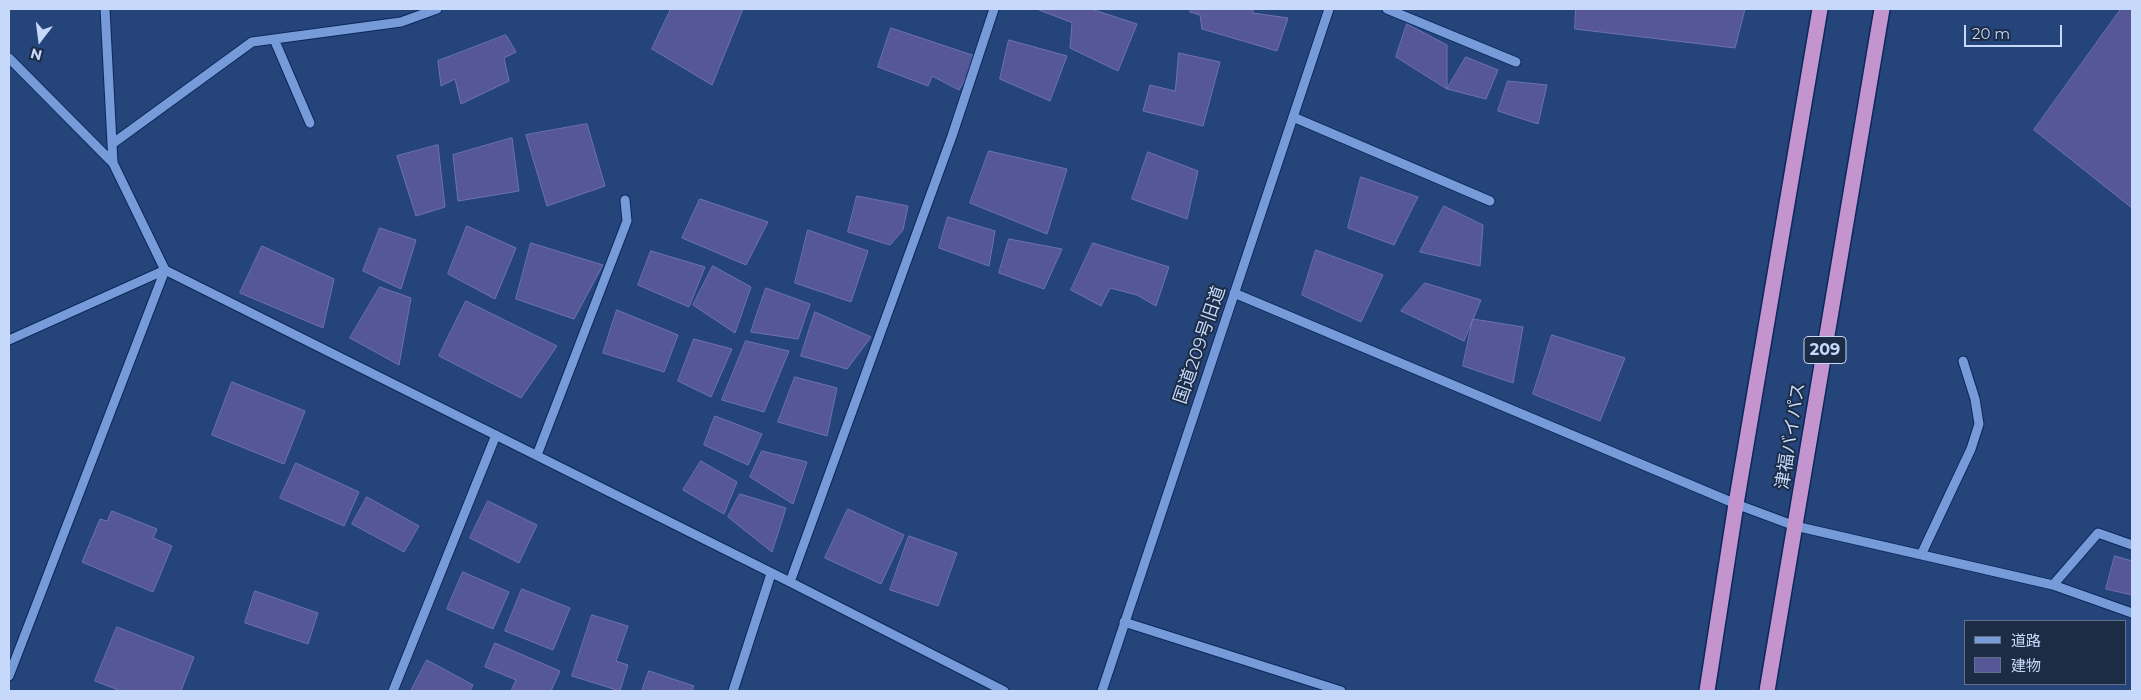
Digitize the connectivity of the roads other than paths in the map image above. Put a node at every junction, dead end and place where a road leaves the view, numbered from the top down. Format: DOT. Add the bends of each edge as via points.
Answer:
graph roads {
  1 [pos="105,9"];
  2 [pos="437,9"];
  3 [pos="994,9"];
  4 [pos="1329,9"];
  5 [pos="1386,9"];
  6 [pos="1820,9"];
  7 [pos="1882,9"];
  8 [pos="274,39"];
  9 [pos="9,58"];
  10 [pos="1516,62"];
  11 [pos="1293,117"];
  12 [pos="310,123"];
  13 [pos="112,144"];
  14 [pos="113,163"];
  15 [pos="625,200"];
  16 [pos="1490,201"];
  17 [pos="165,270"];
  18 [pos="1234,293"];
  19 [pos="9,340"];
  20 [pos="1963,360"];
  21 [pos="496,435"];
  22 [pos="537,456"];
  23 [pos="1736,504"];
  24 [pos="1795,526"];
  25 [pos="2132,545"];
  26 [pos="1921,555"];
  27 [pos="772,574"];
  28 [pos="790,582"];
  29 [pos="2053,585"];
  30 [pos="2132,613"];
  31 [pos="1124,622"];
  32 [pos="9,676"];
  33 [pos="393,691"];
  34 [pos="733,691"];
  35 [pos="1004,691"];
  36 [pos="1102,691"];
  37 [pos="1341,691"];
  38 [pos="1707,691"];
  39 [pos="1767,691"];
  1 -- 13 [label="street"];
  2 -- 8 [label="street" via="401,22"];
  3 -- 28 [label="street" via="952,136"];
  4 -- 11 [label="street, 国道209号旧道"];
  5 -- 10 [label="street"];
  6 -- 23 [label="highway"];
  7 -- 24 [label="highway, 津福バイパス / 209"];
  8 -- 12 [label="street"];
  8 -- 13 [label="street" via="252,42"];
  9 -- 14 [label="street"];
  11 -- 16 [label="street"];
  11 -- 18 [label="street, 国道209号旧道"];
  13 -- 14 [label="street"];
  14 -- 17 [label="street"];
  15 -- 22 [label="street" via="627,221"];
  17 -- 19 [label="street"];
  17 -- 21 [label="street"];
  17 -- 32 [label="street"];
  18 -- 23 [label="street"];
  18 -- 31 [label="street, 国道209号旧道"];
  20 -- 26 [label="street" via="1979,424 1972,449"];
  21 -- 22 [label="street"];
  21 -- 33 [label="street"];
  22 -- 27 [label="street"];
  23 -- 24 [label="street"];
  23 -- 38 [label="highway"];
  24 -- 26 [label="street"];
  24 -- 39 [label="highway, 津福バイパス / 209"];
  25 -- 29 [label="street" via="2098,533"];
  26 -- 29 [label="street"];
  27 -- 28 [label="street"];
  27 -- 34 [label="street"];
  28 -- 35 [label="street"];
  29 -- 30 [label="street"];
  31 -- 36 [label="street, 国道209号旧道"];
  31 -- 37 [label="street"];
}
